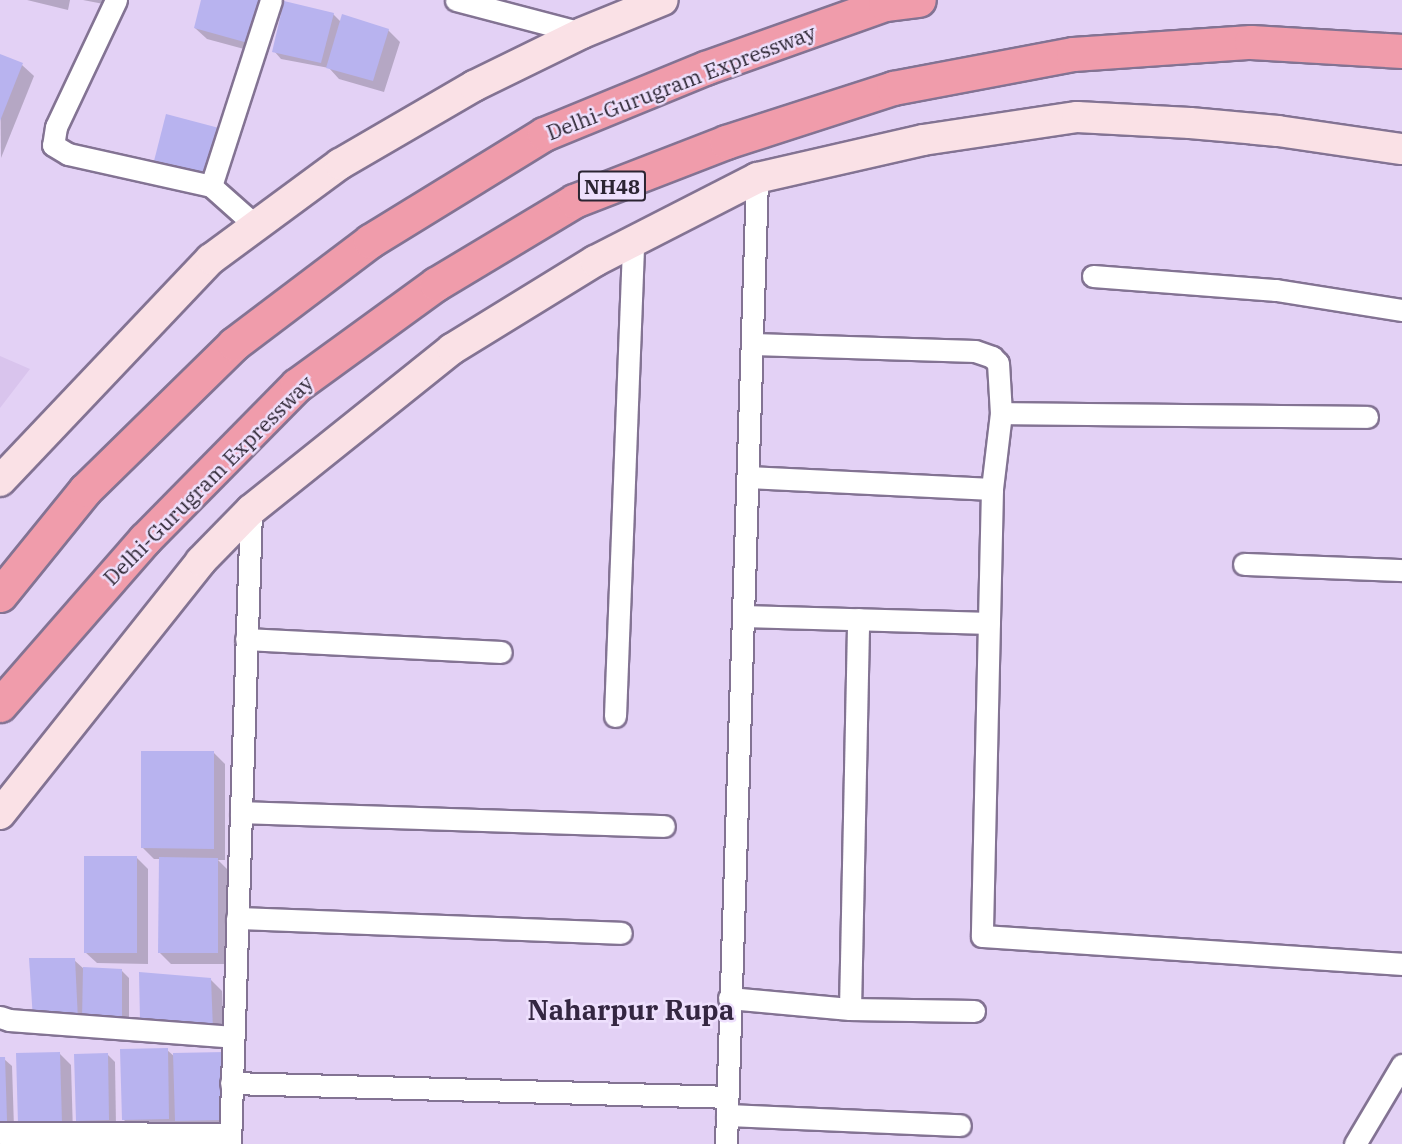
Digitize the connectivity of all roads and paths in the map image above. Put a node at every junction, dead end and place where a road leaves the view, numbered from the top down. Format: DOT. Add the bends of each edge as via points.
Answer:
graph roads {
  1 [pos="116,0"];
  2 [pos="272,0"];
  3 [pos="456,0"];
  4 [pos="663,0"];
  5 [pos="919,0"];
  6 [pos="582,33"];
  7 [pos="1402,51"];
  8 [pos="1402,149"];
  9 [pos="757,178"];
  10 [pos="211,186"];
  11 [pos="256,226"];
  12 [pos="633,242"];
  13 [pos="1093,276"];
  14 [pos="1402,310"];
  15 [pos="753,344"];
  16 [pos="1001,413"];
  17 [pos="1367,417"];
  18 [pos="748,477"];
  19 [pos="0,481"];
  20 [pos="992,489"];
  21 [pos="251,510"];
  22 [pos="1244,564"];
  23 [pos="1402,570"];
  24 [pos="0,595"];
  25 [pos="744,616"];
  26 [pos="858,619"];
  27 [pos="989,624"];
  28 [pos="246,639"];
  29 [pos="501,652"];
  30 [pos="0,705"];
  31 [pos="615,716"];
  32 [pos="241,812"];
  33 [pos="0,813"];
  34 [pos="664,826"];
  35 [pos="237,918"];
  36 [pos="621,933"];
  37 [pos="1402,964"];
  38 [pos="729,998"];
  39 [pos="850,1009"];
  40 [pos="974,1011"];
  41 [pos="0,1017"];
  42 [pos="233,1037"];
  43 [pos="1402,1065"];
  44 [pos="231,1083"];
  45 [pos="727,1106"];
  46 [pos="960,1125"];
  47 [pos="0,1133"];
  48 [pos="230,1139"];
  49 [pos="726,1144"];
  50 [pos="1355,1144"];
  1 -- 10 [label="street" via="56,127 53,146 68,154"];
  2 -- 10 [label="street"];
  3 -- 6 [label="street"];
  4 -- 6 [label="main road"];
  5 -- 24 [label="highway, Delhi-Gurugram Expressway" via="885,4 705,68 544,134 370,241 234,344 85,490"];
  6 -- 11 [label="main road" via="474,86 340,164"];
  7 -- 30 [label="highway, Delhi-Gurugram Expressway / NH48" via="1251,42 1072,54 894,88 726,142 574,201 436,284 297,385 145,539"];
  8 -- 9 [label="main road" via="1278,131 1077,117 923,140"];
  9 -- 12 [label="main road"];
  9 -- 15 [label="street"];
  10 -- 11 [label="street"];
  11 -- 19 [label="main road" via="212,259"];
  12 -- 21 [label="main road" via="452,349"];
  12 -- 31 [label="street"];
  13 -- 14 [label="street" via="1276,290"];
  15 -- 16 [label="street" via="975,351 998,363"];
  15 -- 18 [label="street"];
  16 -- 17 [label="street"];
  16 -- 20 [label="street"];
  18 -- 20 [label="street"];
  18 -- 25 [label="street"];
  20 -- 27 [label="street"];
  21 -- 28 [label="street"];
  21 -- 33 [label="main road" via="201,561"];
  22 -- 23 [label="street"];
  25 -- 26 [label="street"];
  25 -- 38 [label="street"];
  26 -- 27 [label="street"];
  26 -- 39 [label="street"];
  27 -- 37 [label="street" via="982,936"];
  28 -- 29 [label="street"];
  28 -- 32 [label="street"];
  32 -- 34 [label="street"];
  32 -- 35 [label="street"];
  35 -- 36 [label="street"];
  35 -- 42 [label="street"];
  38 -- 39 [label="street"];
  38 -- 45 [label="street"];
  39 -- 40 [label="street"];
  41 -- 42 [label="street"];
  42 -- 44 [label="street"];
  43 -- 50 [label="street"];
  44 -- 45 [label="street"];
  44 -- 48 [label="street"];
  45 -- 46 [label="street"];
  45 -- 49 [label="street"];
  47 -- 48 [label="street"];
}
